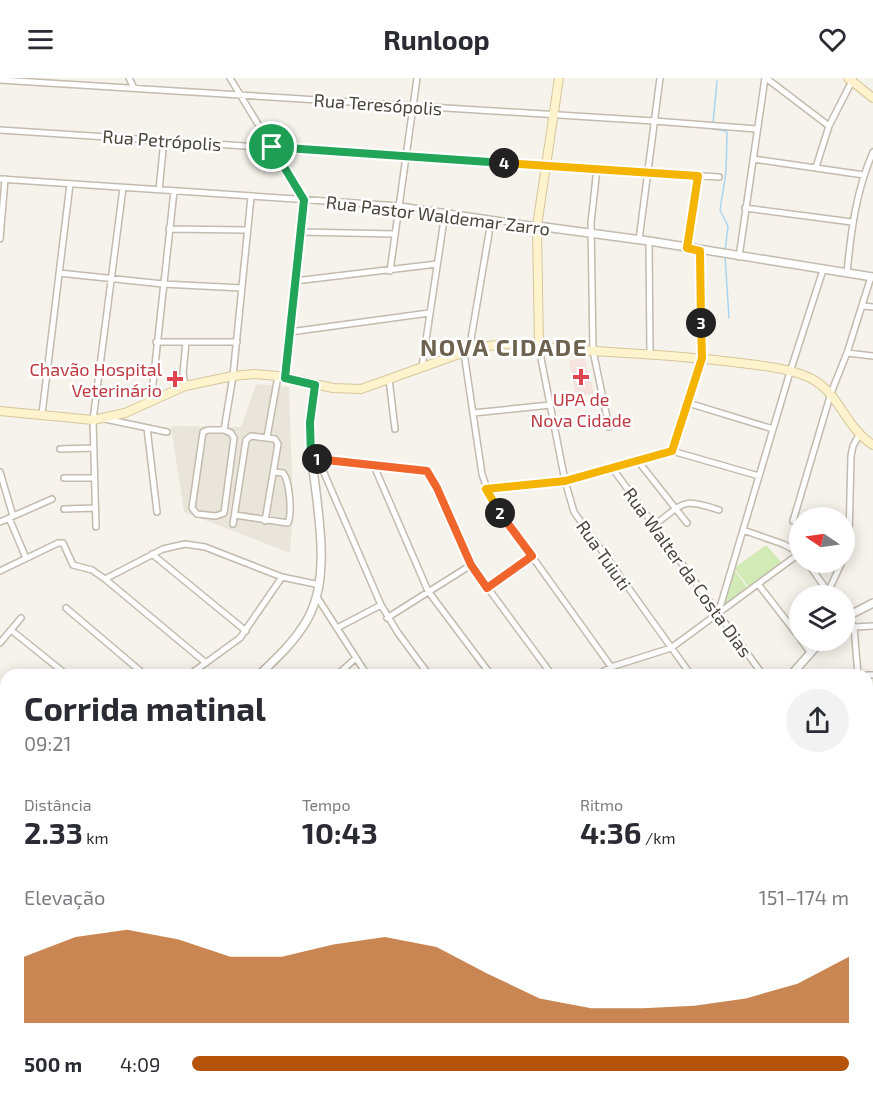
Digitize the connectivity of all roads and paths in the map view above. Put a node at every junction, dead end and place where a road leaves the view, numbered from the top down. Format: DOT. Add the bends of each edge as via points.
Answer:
graph roads {
  1 [pos="129,78"];
  2 [pos="230,78"];
  3 [pos="417,78"];
  4 [pos="559,78"];
  5 [pos="660,78"];
  6 [pos="766,78"];
  7 [pos="851,79"];
  8 [pos="0,80"];
  9 [pos="134,88"];
  10 [pos="240,94"];
  11 [pos="873,98"];
  12 [pos="413,107"];
  13 [pos="555,115"];
  14 [pos="654,121"];
  15 [pos="829,126"];
  16 [pos="757,129"];
  17 [pos="0,130"];
  18 [pos="164,140"];
  19 [pos="272,147"];
  20 [pos="873,152"];
  21 [pos="407,157"];
  22 [pos="753,159"];
  23 [pos="547,166"];
  24 [pos="816,167"];
  25 [pos="597,168"];
  26 [pos="648,172"];
  27 [pos="864,175"];
  28 [pos="698,176"];
  29 [pos="719,177"];
  30 [pos="3,179"];
  31 [pos="70,184"];
  32 [pos="123,188"];
  33 [pos="159,190"];
  34 [pos="174,191"];
  35 [pos="251,197"];
  36 [pos="304,200"];
  37 [pos="399,207"];
  38 [pos="746,208"];
  39 [pos="446,213"];
  40 [pos="852,222"];
  41 [pos="537,226"];
  42 [pos="169,229"];
  43 [pos="246,230"];
  44 [pos="301,232"];
  45 [pos="489,233"];
  46 [pos="395,234"];
  47 [pos="592,234"];
  48 [pos="0,239"];
  49 [pos="639,240"];
  50 [pos="650,241"];
  51 [pos="687,248"];
  52 [pos="700,251"];
  53 [pos="739,256"];
  54 [pos="437,264"];
  55 [pos="823,270"];
  56 [pos="390,271"];
  57 [pos="59,273"];
  58 [pos="847,273"];
  59 [pos="872,277"];
  60 [pos="111,279"];
  61 [pos="295,281"];
  62 [pos="163,284"];
  63 [pos="242,288"];
  64 [pos="863,306"];
  65 [pos="873,307"];
  66 [pos="429,313"];
  67 [pos="290,333"];
  68 [pos="156,342"];
  69 [pos="186,342"];
  70 [pos="237,342"];
  71 [pos="539,348"];
  72 [pos="593,351"];
  73 [pos="467,352"];
  74 [pos="650,353"];
  75 [pos="847,353"];
  76 [pos="873,356"];
  77 [pos="702,358"];
  78 [pos="422,368"];
  79 [pos="790,372"];
  80 [pos="233,376"];
  81 [pos="281,377"];
  82 [pos="389,379"];
  83 [pos="315,385"];
  84 [pos="185,386"];
  85 [pos="831,393"];
  86 [pos="150,402"];
  87 [pos="688,403"];
  88 [pos="550,405"];
  89 [pos="0,411"];
  90 [pos="473,413"];
  91 [pos="42,414"];
  92 [pos="105,418"];
  93 [pos="93,420"];
  94 [pos="609,427"];
  95 [pos="147,428"];
  96 [pos="395,429"];
  97 [pos="773,429"];
  98 [pos="224,430"];
  99 [pos="167,432"];
  100 [pos="859,435"];
  101 [pos="267,437"];
  102 [pos="873,445"];
  103 [pos="93,448"];
  104 [pos="60,449"];
  105 [pos="672,451"];
  106 [pos="314,459"];
  107 [pos="638,461"];
  108 [pos="374,466"];
  109 [pos="613,469"];
  110 [pos="0,472"];
  111 [pos="274,472"];
  112 [pos="759,476"];
  113 [pos="64,478"];
  114 [pos="93,478"];
  115 [pos="565,481"];
  116 [pos="486,489"];
  117 [pos="52,499"];
  118 [pos="797,507"];
  119 [pos="850,507"];
  120 [pos="95,508"];
  121 [pos="64,509"];
  122 [pos="676,509"];
  123 [pos="719,510"];
  124 [pos="157,512"];
  125 [pos="235,515"];
  126 [pos="11,517"];
  127 [pos="265,521"];
  128 [pos="0,522"];
  129 [pos="687,523"];
  130 [pos="233,524"];
  131 [pos="654,525"];
  132 [pos="96,527"];
  133 [pos="743,530"];
  134 [pos="789,547"];
  135 [pos="152,554"];
  136 [pos="532,556"];
  137 [pos="26,558"];
  138 [pos="789,561"];
  139 [pos="471,565"];
  140 [pos="0,571"];
  141 [pos="282,577"];
  142 [pos="105,579"];
  143 [pos="759,584"];
  144 [pos="320,585"];
  145 [pos="487,588"];
  146 [pos="428,591"];
  147 [pos="317,597"];
  148 [pos="873,603"];
  149 [pos="381,605"];
  150 [pos="66,608"];
  151 [pos="855,611"];
  152 [pos="718,614"];
  153 [pos="21,618"];
  154 [pos="387,618"];
  155 [pos="789,624"];
  156 [pos="873,626"];
  157 [pos="855,627"];
  158 [pos="337,628"];
  159 [pos="11,630"];
  160 [pos="246,631"];
  161 [pos="855,639"];
  162 [pos="0,643"];
  163 [pos="671,648"];
  164 [pos="810,652"];
  165 [pos="356,658"];
  166 [pos="206,663"];
  167 [pos="611,667"];
  168 [pos="60,669"];
  169 [pos="138,669"];
  170 [pos="198,669"];
  171 [pos="265,669"];
  172 [pos="345,669"];
  173 [pos="363,669"];
  174 [pos="425,669"];
  175 [pos="486,669"];
  176 [pos="548,669"];
  177 [pos="608,669"];
  178 [pos="687,669"];
  179 [pos="759,669"];
  180 [pos="796,669"];
  181 [pos="858,669"];
  1 -- 9 [label="street"];
  2 -- 10 [label="street"];
  3 -- 12 [label="street"];
  4 -- 13 [label="main road"];
  5 -- 14 [label="street"];
  6 -- 15 [label="street"];
  6 -- 16 [label="street"];
  7 -- 11 [label="main road"];
  7 -- 15 [label="street"];
  8 -- 9 [label="street, Rua Teresópolis"];
  9 -- 10 [label="street, Rua Teresópolis"];
  10 -- 12 [label="street, Rua Teresópolis"];
  10 -- 19 [label="street"];
  12 -- 13 [label="street, Rua Teresópolis"];
  12 -- 21 [label="street"];
  13 -- 14 [label="street, Rua Teresópolis"];
  13 -- 23 [label="main road"];
  14 -- 16 [label="street, Rua Teresópolis"];
  14 -- 26 [label="street"];
  15 -- 24 [label="street"];
  16 -- 22 [label="street"];
  17 -- 18 [label="street, Rua Petrópolis"];
  18 -- 19 [label="street, Rua Petrópolis"];
  18 -- 33 [label="street"];
  19 -- 21 [label="street, Rua Petrópolis"];
  19 -- 36 [label="street"];
  20 -- 27 [label="street"];
  21 -- 23 [label="street, Rua Petrópolis"];
  21 -- 37 [label="street"];
  22 -- 24 [label="street"];
  22 -- 38 [label="street"];
  23 -- 25 [label="street, Rua Petrópolis"];
  23 -- 41 [label="main road"];
  24 -- 27 [label="street"];
  25 -- 26 [label="street, Rua Petrópolis"];
  25 -- 47 [label="street"];
  26 -- 28 [label="street, Rua Petrópolis"];
  26 -- 49 [label="street"];
  27 -- 40 [label="street"];
  28 -- 29 [label="street, Rua Petrópolis"];
  28 -- 51 [label="street"];
  30 -- 31 [label="street, Rua Pastor Waldemar Zarro"];
  30 -- 48 [label="street"];
  31 -- 32 [label="street, Rua Pastor Waldemar Zarro"];
  31 -- 57 [label="street"];
  32 -- 33 [label="street, Rua Pastor Waldemar Zarro"];
  32 -- 60 [label="street"];
  33 -- 34 [label="street, Rua Pastor Waldemar Zarro"];
  34 -- 35 [label="street, Rua Pastor Waldemar Zarro"];
  34 -- 42 [label="street"];
  35 -- 36 [label="street, Rua Pastor Waldemar Zarro"];
  35 -- 43 [label="street"];
  36 -- 37 [label="street, Rua Pastor Waldemar Zarro"];
  36 -- 44 [label="street"];
  37 -- 39 [label="street, Rua Pastor Waldemar Zarro"];
  37 -- 46 [label="street"];
  38 -- 40 [label="street"];
  38 -- 53 [label="street"];
  39 -- 41 [label="street, Rua Pastor Waldemar Zarro"];
  39 -- 54 [label="street"];
  40 -- 58 [label="street"];
  41 -- 47 [label="street, Rua Pastor Waldemar Zarro"];
  41 -- 71 [label="main road"];
  42 -- 43 [label="street"];
  42 -- 62 [label="street"];
  43 -- 63 [label="street"];
  44 -- 46 [label="street"];
  44 -- 61 [label="street"];
  45 -- 73 [label="street"];
  46 -- 56 [label="street"];
  47 -- 49 [label="street, Rua Pastor Waldemar Zarro"];
  47 -- 72 [label="street"];
  49 -- 50 [label="street, Rua Pastor Waldemar Zarro"];
  50 -- 51 [label="street, Rua Pastor Waldemar Zarro"];
  50 -- 74 [label="street"];
  51 -- 52 [label="street, Rua Pastor Waldemar Zarro"];
  52 -- 53 [label="street, Rua Pastor Waldemar Zarro"];
  52 -- 77 [label="street"];
  53 -- 55 [label="street, Rua Pastor Waldemar Zarro"];
  54 -- 56 [label="street"];
  54 -- 66 [label="street"];
  55 -- 58 [label="street, Rua Pastor Waldemar Zarro"];
  55 -- 79 [label="street"];
  56 -- 61 [label="street"];
  57 -- 60 [label="street"];
  57 -- 91 [label="street"];
  58 -- 59 [label="street, Rua Pastor Waldemar Zarro"];
  59 -- 64 [label="street"];
  60 -- 62 [label="street"];
  60 -- 93 [label="street"];
  61 -- 67 [label="street"];
  62 -- 63 [label="street"];
  62 -- 68 [label="street"];
  63 -- 70 [label="street"];
  64 -- 65 [label="street"];
  64 -- 75 [label="street"];
  66 -- 67 [label="street"];
  66 -- 78 [label="street"];
  67 -- 81 [label="street"];
  68 -- 69 [label="street"];
  68 -- 86 [label="street"];
  69 -- 70 [label="street"];
  69 -- 84 [label="street"];
  70 -- 80 [label="street"];
  71 -- 72 [label="main road"];
  71 -- 73 [label="main road" via="496,344"];
  71 -- 88 [label="street, Rua Tuiuti"];
  72 -- 74 [label="main road"];
  72 -- 94 [label="street"];
  73 -- 78 [label="main road"];
  73 -- 90 [label="street"];
  74 -- 77 [label="main road"];
  75 -- 76 [label="street"];
  75 -- 85 [label="street"];
  77 -- 79 [label="main road"];
  77 -- 87 [label="street"];
  78 -- 82 [label="main road"];
  79 -- 85 [label="main road" via="810,378"];
  79 -- 97 [label="street"];
  80 -- 81 [label="main road"];
  80 -- 84 [label="main road"];
  80 -- 98 [label="street"];
  81 -- 83 [label="main road"];
  81 -- 101 [label="street"];
  82 -- 83 [label="main road" via="361,389"];
  82 -- 96 [label="street"];
  83 -- 106 [label="street" via="310,422"];
  84 -- 86 [label="main road"];
  85 -- 100 [label="main road"];
  85 -- 118 [label="street"];
  86 -- 92 [label="main road"];
  87 -- 97 [label="street"];
  87 -- 105 [label="street"];
  88 -- 90 [label="street"];
  88 -- 115 [label="street, Rua Tuiuti"];
  89 -- 91 [label="main road"];
  90 -- 116 [label="street"];
  91 -- 93 [label="main road"];
  92 -- 93 [label="main road"];
  92 -- 95 [label="street"];
  93 -- 103 [label="street"];
  95 -- 99 [label="street"];
  95 -- 124 [label="street"];
  97 -- 112 [label="street"];
  98 -- 98 [label="street" via="203,432 191,504 197,514 224,513 234,442 231,433"];
  100 -- 102 [label="main road"];
  100 -- 119 [label="street" via="852,452"];
  101 -- 111 [label="street" via="275,438 278,444"];
  101 -- 125 [label="street" via="250,436 246,440"];
  103 -- 104 [label="street"];
  103 -- 114 [label="street"];
  105 -- 107 [label="street"];
  105 -- 112 [label="street"];
  106 -- 108 [label="street"];
  106 -- 144 [label="street"];
  106 -- 149 [label="street"];
  107 -- 109 [label="street"];
  107 -- 122 [label="street"];
  108 -- 139 [label="street" via="422,469 430,475"];
  108 -- 146 [label="street"];
  109 -- 115 [label="street"];
  109 -- 131 [label="street, Rua Walter da Costa Dias"];
  110 -- 126 [label="street"];
  111 -- 127 [label="street"];
  111 -- 127 [label="street" via="286,475 290,519 286,524"];
  112 -- 133 [label="street"];
  113 -- 114 [label="street"];
  114 -- 120 [label="street"];
  115 -- 116 [label="street"];
  115 -- 163 [label="street, Rua Tuiuti" via="579,522"];
  116 -- 136 [label="street"];
  117 -- 126 [label="street"];
  120 -- 121 [label="street"];
  120 -- 132 [label="street"];
  122 -- 123 [label="street" via="692,502"];
  122 -- 129 [label="street"];
  122 -- 131 [label="street"];
  125 -- 127 [label="street"];
  125 -- 130 [label="street"];
  126 -- 128 [label="street"];
  126 -- 137 [label="street"];
  131 -- 152 [label="street, Rua Walter da Costa Dias"];
  133 -- 134 [label="street"];
  133 -- 152 [label="street"];
  135 -- 141 [label="street" via="175,545 195,544"];
  135 -- 142 [label="street"];
  135 -- 160 [label="street"];
  136 -- 145 [label="street"];
  136 -- 167 [label="street"];
  137 -- 140 [label="street"];
  137 -- 142 [label="street" via="61,543 73,565 92,570"];
  138 -- 143 [label="street"];
  139 -- 145 [label="street"];
  139 -- 146 [label="street"];
  141 -- 144 [label="street"];
  141 -- 160 [label="street"];
  142 -- 166 [label="street"];
  143 -- 152 [label="street"];
  143 -- 155 [label="street"];
  144 -- 147 [label="street"];
  145 -- 176 [label="street"];
  146 -- 154 [label="street"];
  146 -- 175 [label="street"];
  147 -- 158 [label="street"];
  147 -- 171 [label="street" via="295,639"];
  148 -- 151 [label="street"];
  149 -- 154 [label="street"];
  149 -- 158 [label="street"];
  150 -- 169 [label="street"];
  152 -- 163 [label="street"];
  152 -- 179 [label="street, Rua Walter da Costa Dias"];
  153 -- 159 [label="street"];
  154 -- 174 [label="street"];
  156 -- 157 [label="street"];
  158 -- 165 [label="street"];
  159 -- 162 [label="street"];
  159 -- 168 [label="street"];
  160 -- 166 [label="street"];
  161 -- 181 [label="street"];
  163 -- 167 [label="street"];
  163 -- 178 [label="street, Rua Tuiuti"];
  164 -- 180 [label="street"];
  165 -- 172 [label="street"];
  165 -- 173 [label="street"];
  166 -- 170 [label="street"];
  167 -- 177 [label="street"];
}
